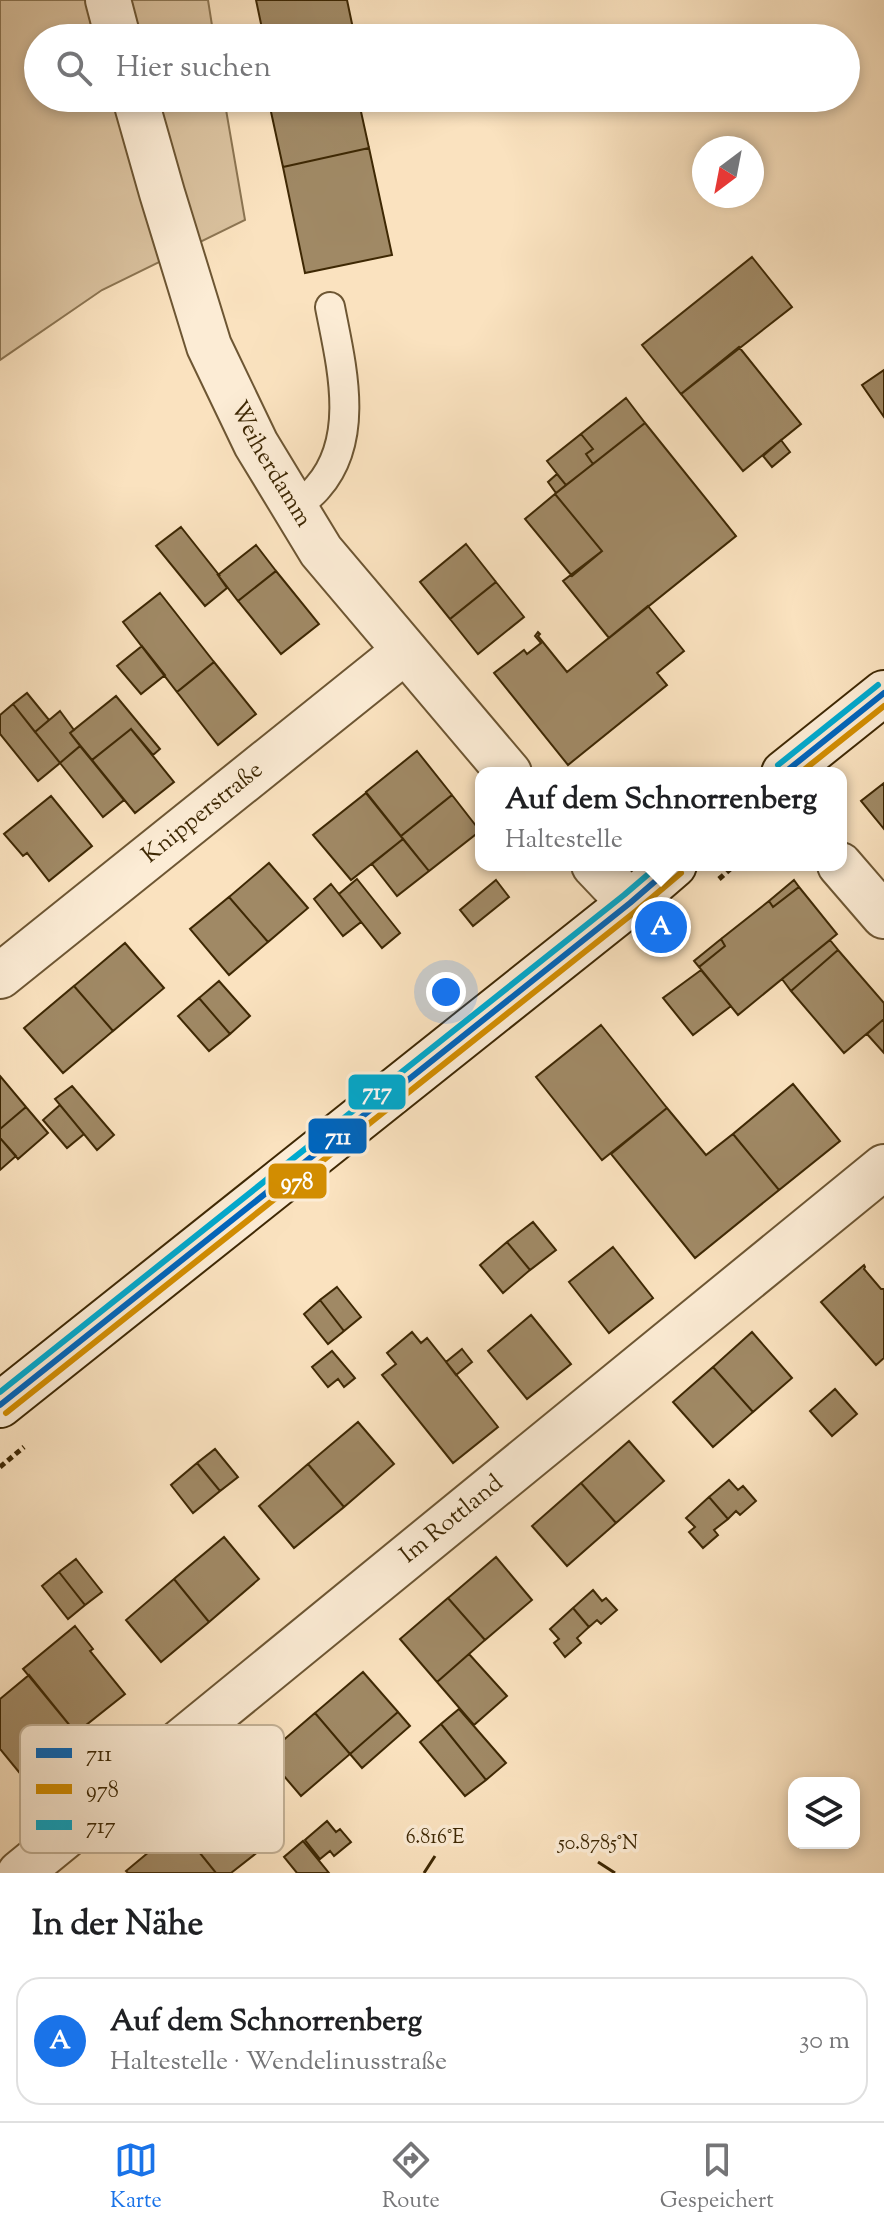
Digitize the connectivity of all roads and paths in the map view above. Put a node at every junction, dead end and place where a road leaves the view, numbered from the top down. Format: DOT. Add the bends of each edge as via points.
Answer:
graph roads {
  1 [pos="108,0"];
  2 [pos="114,24"];
  3 [pos="139,112"];
  4 [pos="330,307"];
  5 [pos="295,508"];
  6 [pos="405,651"];
  7 [pos="884,693"];
  8 [pos="504,767"];
  9 [pos="792,767"];
  10 [pos="600,871"];
  11 [pos="667,871"];
  12 [pos="845,871"];
  13 [pos="630,903"];
  14 [pos="884,916"];
  15 [pos="0,976"];
  16 [pos="884,1167"];
  17 [pos="0,1405"];
  18 [pos="201,1725"];
  19 [pos="44,1853"];
  20 [pos="20,1873"];
  1 -- 2 [label="street"];
  3 -- 5 [label="street, Weiherdamm" via="209,346 256,444"];
  4 -- 5 [label="lane" via="342,369 344,423 336,460 318,488"];
  5 -- 6 [label="street, Weiherdamm" via="321,551"];
  6 -- 8 [label="street, Weiherdamm"];
  6 -- 15 [label="street, Knipperstraße"];
  7 -- 9 [label="street"];
  10 -- 13 [label="street"];
  11 -- 13 [label="street"];
  12 -- 14 [label="street"];
  13 -- 17 [label="street"];
  16 -- 18 [label="street, Im Rottland"];
  19 -- 20 [label="street, Im Rottland"];
}
